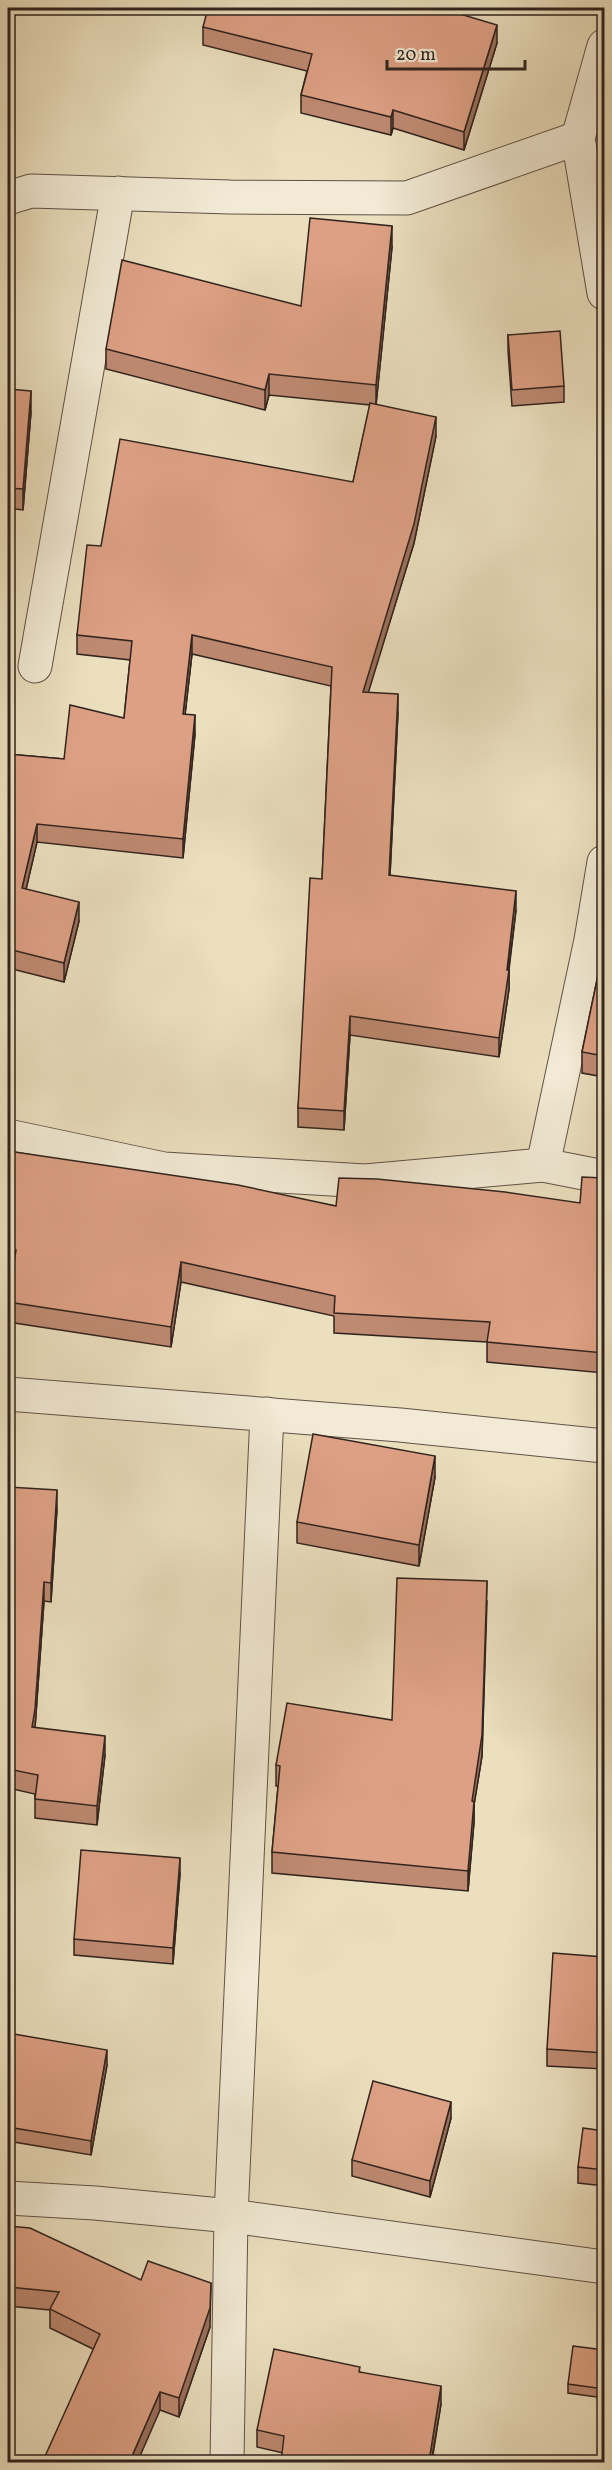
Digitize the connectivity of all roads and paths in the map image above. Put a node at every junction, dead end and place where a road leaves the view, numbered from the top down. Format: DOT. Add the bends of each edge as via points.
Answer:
graph roads {
  1 [pos="604,46"];
  2 [pos="579,138"];
  3 [pos="118,193"];
  4 [pos="8,198"];
  5 [pos="604,293"];
  6 [pos="35,666"];
  7 [pos="604,862"];
  8 [pos="598,942"];
  9 [pos="8,1136"];
  10 [pos="543,1165"];
  11 [pos="604,1177"];
  12 [pos="8,1394"];
  13 [pos="267,1414"];
  14 [pos="604,1446"];
  15 [pos="8,2198"];
  16 [pos="231,2216"];
  17 [pos="604,2267"];
  18 [pos="227,2463"];
  1 -- 2 [label="street"];
  2 -- 3 [label="street" via="407,198"];
  2 -- 5 [label="street"];
  3 -- 4 [label="street" via="31,191"];
  3 -- 6 [label="street"];
  7 -- 8 [label="street"];
  8 -- 10 [label="street"];
  9 -- 10 [label="street" via="164,1169 366,1181"];
  10 -- 11 [label="street"];
  12 -- 13 [label="street"];
  13 -- 14 [label="street"];
  13 -- 16 [label="street"];
  15 -- 16 [label="street"];
  16 -- 17 [label="street"];
  16 -- 18 [label="street"];
}
